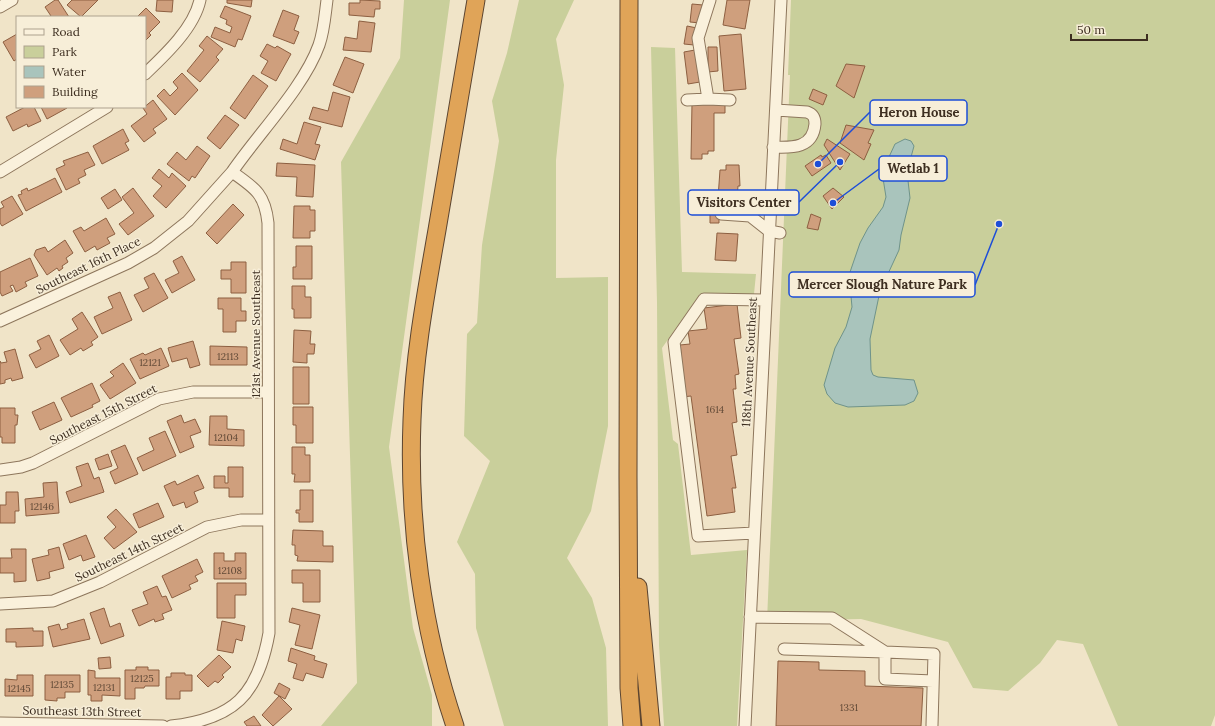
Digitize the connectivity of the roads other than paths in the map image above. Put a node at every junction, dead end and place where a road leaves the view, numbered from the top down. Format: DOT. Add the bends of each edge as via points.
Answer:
graph roads {
  1 [pos="12,0"];
  2 [pos="200,0"];
  3 [pos="327,0"];
  4 [pos="476,0"];
  5 [pos="629,0"];
  6 [pos="710,0"];
  7 [pos="781,0"];
  8 [pos="0,7"];
  9 [pos="146,73"];
  10 [pos="708,99"];
  11 [pos="687,100"];
  12 [pos="730,100"];
  13 [pos="105,108"];
  14 [pos="776,110"];
  15 [pos="774,147"];
  16 [pos="0,172"];
  17 [pos="232,172"];
  18 [pos="721,214"];
  19 [pos="769,232"];
  20 [pos="780,233"];
  21 [pos="765,300"];
  22 [pos="0,321"];
  23 [pos="268,392"];
  24 [pos="0,470"];
  25 [pos="628,476"];
  26 [pos="268,520"];
  27 [pos="754,533"];
  28 [pos="0,604"];
  29 [pos="750,617"];
  30 [pos="784,649"];
  31 [pos="885,652"];
  32 [pos="933,681"];
  33 [pos="444,692"];
  34 [pos="0,723"];
  35 [pos="932,725"];
  36 [pos="163,726"];
  37 [pos="171,726"];
  38 [pos="450,726"];
  39 [pos="456,726"];
  40 [pos="632,726"];
  41 [pos="651,726"];
  42 [pos="745,726"];
  1 -- 8 [label="street"];
  2 -- 9 [label="street" via="183,33"];
  3 -- 17 [label="street" via="323,31 314,55 291,93"];
  4 -- 33 [label="highway" via="423,316 412,420 415,537 425,613"];
  5 -- 25 [label="highway"];
  6 -- 10 [label="street" via="698,38"];
  7 -- 14 [label="street, 118th Avenue Southeast"];
  10 -- 11 [label="street"];
  10 -- 12 [label="street"];
  13 -- 16 [label="street"];
  14 -- 15 [label="street, 118th Avenue Southeast"];
  14 -- 15 [label="street" via="807,112 812,114 815,120 813,134 808,141 786,148"];
  15 -- 19 [label="street, 118th Avenue Southeast"];
  17 -- 22 [label="street, Southeast 16th Place" via="188,221 154,248 128,263"];
  17 -- 23 [label="street, 121st Avenue Southeast" via="256,190 264,200 267,210"];
  18 -- 19 [label="street" via="750,216"];
  19 -- 20 [label="street"];
  19 -- 21 [label="street, 118th Avenue Southeast"];
  21 -- 27 [label="street, 118th Avenue Southeast"];
  21 -- 27 [label="street" via="704,299 674,342 698,536"];
  23 -- 24 [label="street, Southeast 15th Street" via="193,392 171,395 153,401 33,463"];
  23 -- 26 [label="street, 121st Avenue Southeast"];
  25 -- 40 [label="highway" via="629,674"];
  25 -- 41 [label="highway"];
  26 -- 28 [label="street, Southeast 14th Street" via="241,520 207,527 100,582 53,601"];
  26 -- 37 [label="street, 121st Avenue Southeast" via="269,633 262,666 256,679 237,702 208,719"];
  27 -- 29 [label="street, 118th Avenue Southeast"];
  29 -- 31 [label="street" via="832,618"];
  29 -- 42 [label="street, 118th Avenue Southeast"];
  30 -- 31 [label="street"];
  31 -- 32 [label="street" via="886,679"];
  31 -- 32 [label="street" via="934,654"];
  32 -- 35 [label="street"];
  33 -- 38 [label="highway"];
  33 -- 39 [label="highway"];
  34 -- 36 [label="street, Southeast 13th Street"];
}
